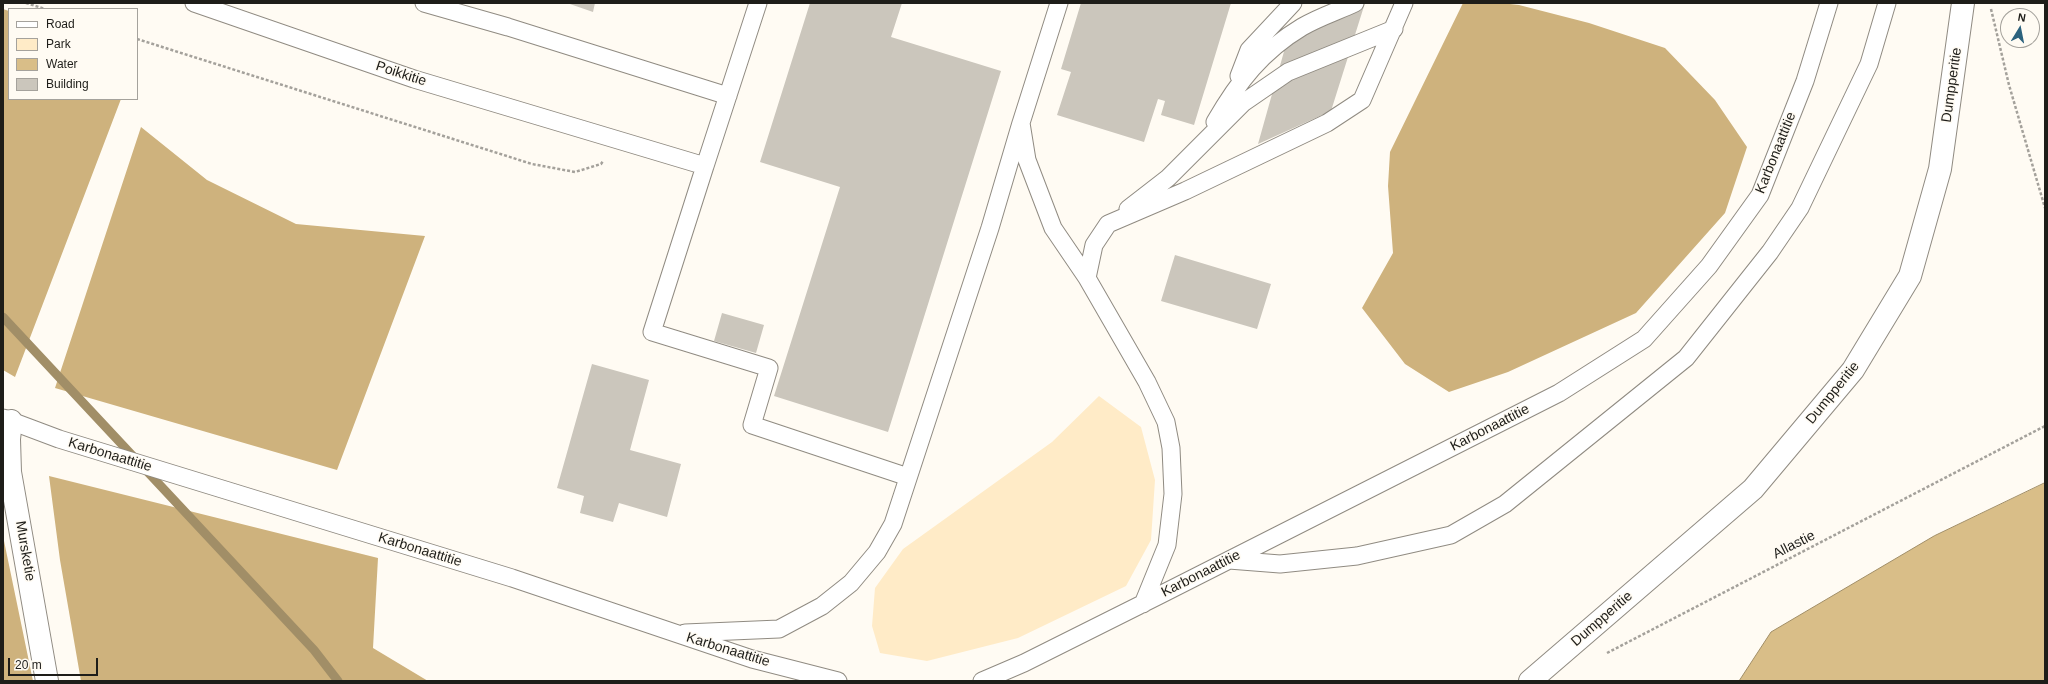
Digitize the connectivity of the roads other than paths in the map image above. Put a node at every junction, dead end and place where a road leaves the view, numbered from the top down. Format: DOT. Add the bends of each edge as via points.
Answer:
graph roads {
  1 [pos="194,3"];
  2 [pos="424,3"];
  3 [pos="758,3"];
  4 [pos="1059,3"];
  5 [pos="1293,3"];
  6 [pos="1355,3"];
  7 [pos="1404,3"];
  8 [pos="1829,3"];
  9 [pos="1887,3"];
  10 [pos="1963,3"];
  11 [pos="1394,29"];
  12 [pos="1232,93"];
  13 [pos="728,96"];
  14 [pos="1022,123"];
  15 [pos="1204,141"];
  16 [pos="705,166"];
  17 [pos="1108,224"];
  18 [pos="1087,278"];
  19 [pos="7,420"];
  20 [pos="908,477"];
  21 [pos="1230,560"];
  22 [pos="1143,604"];
  23 [pos="674,633"];
  24 [pos="47,681"];
  25 [pos="838,681"];
  26 [pos="982,681"];
  27 [pos="1530,681"];
  1 -- 16 [label="lane, Poikkitie" via="414,79"];
  2 -- 13 [label="lane"];
  3 -- 13 [label="lane"];
  4 -- 14 [label="lane"];
  5 -- 12 [label="lane" via="1249,50"];
  6 -- 12 [label="lane" via="1303,26 1265,52"];
  7 -- 11 [label="lane"];
  8 -- 21 [label="lane, Karbonaattitie" via="1805,81 1760,196 1709,266 1644,340 1559,393"];
  9 -- 21 [label="lane" via="1870,64 1800,208 1770,252 1686,358 1505,504 1450,535 1357,556 1280,564"];
  10 -- 27 [label="street, Dumpperitie" via="1940,169 1910,276 1853,370 1753,488"];
  11 -- 15 [label="lane" via="1288,72 1243,103"];
  11 -- 17 [label="lane" via="1362,100 1327,123 1185,191"];
  12 -- 15 [label="lane"];
  13 -- 16 [label="lane"];
  14 -- 18 [label="lane" via="1027,160 1053,228"];
  14 -- 20 [label="lane"];
  15 -- 17 [label="lane" via="1168,178"];
  16 -- 20 [label="lane" via="652,332 768,368 752,425"];
  17 -- 18 [label="lane" via="1094,244"];
  18 -- 22 [label="lane" via="1147,382 1166,422 1171,448 1173,494 1167,545"];
  19 -- 23 [label="lane, Karbonaattitie" via="59,439 512,578"];
  19 -- 24 [label="street, Mursketie" via="10,472"];
  20 -- 23 [label="lane" via="893,524 877,552 851,583 822,606 779,629"];
  21 -- 22 [label="lane, Karbonaattitie"];
  22 -- 26 [label="lane, Karbonaattitie"];
  23 -- 25 [label="lane, Karbonaattitie" via="752,659"];
}
